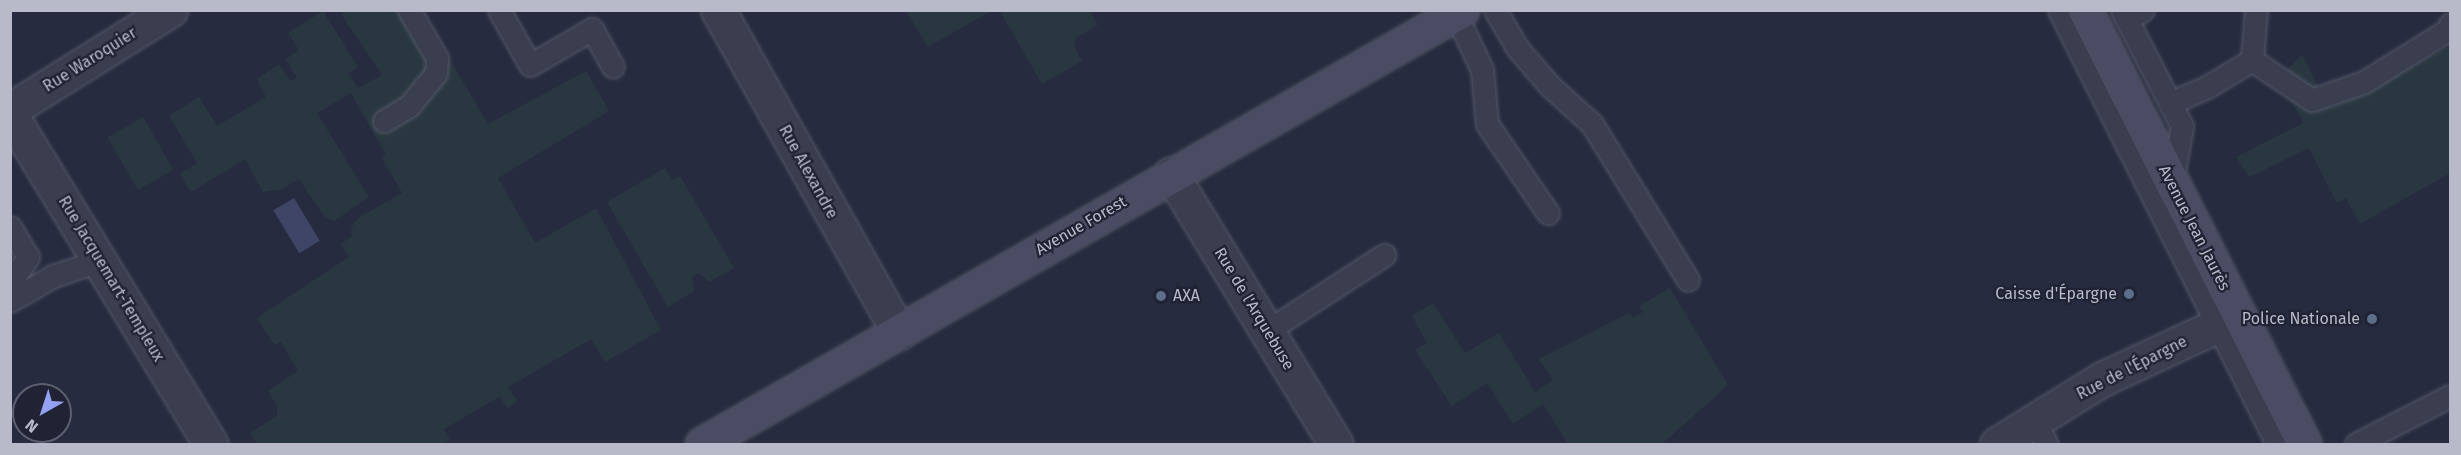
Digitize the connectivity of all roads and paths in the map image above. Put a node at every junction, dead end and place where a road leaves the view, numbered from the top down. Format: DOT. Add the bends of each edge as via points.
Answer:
graph roads {
  1 [pos="170,10"];
  2 [pos="410,10"];
  3 [pos="499,10"];
  4 [pos="718,10"];
  5 [pos="1495,10"];
  6 [pos="2059,10"];
  7 [pos="2085,10"];
  8 [pos="2256,10"];
  9 [pos="1459,12"];
  10 [pos="2131,13"];
  11 [pos="2451,24"];
  12 [pos="2252,60"];
  13 [pos="613,67"];
  14 [pos="2170,103"];
  15 [pos="10,110"];
  16 [pos="384,121"];
  17 [pos="15,136"];
  18 [pos="1171,174"];
  19 [pos="2172,183"];
  20 [pos="1548,213"];
  21 [pos="10,227"];
  22 [pos="1384,255"];
  23 [pos="99,261"];
  24 [pos="1688,280"];
  25 [pos="10,284"];
  26 [pos="10,301"];
  27 [pos="2228,320"];
  28 [pos="1267,332"];
  29 [pos="899,333"];
  30 [pos="2451,396"];
  31 [pos="2041,433"];
  32 [pos="2001,443"];
  33 [pos="211,444"];
  34 [pos="702,444"];
  35 [pos="1336,444"];
  36 [pos="2277,444"];
  37 [pos="2304,444"];
  38 [pos="2356,444"];
  1 -- 15 [label="street, Rue Waroquier"];
  2 -- 16 [label="lane" via="437,58 436,73 409,106"];
  3 -- 13 [label="lane" via="530,65 592,29"];
  4 -- 29 [label="street, Rue Alexandre"];
  5 -- 24 [label="lane" via="1518,49 1550,86 1592,124"];
  6 -- 27 [label="lane"];
  7 -- 19 [label="main road, Avenue Jean Jaurès"];
  8 -- 12 [label="lane"];
  9 -- 18 [label="main road, Avenue Forest"];
  9 -- 20 [label="lane" via="1482,70 1487,124"];
  10 -- 14 [label="lane"];
  11 -- 12 [label="lane" via="2448,30 2364,82 2312,100"];
  12 -- 14 [label="lane"];
  14 -- 19 [label="lane" via="2182,126"];
  17 -- 23 [label="street, Rue Jacquemart-Templeux"];
  18 -- 28 [label="street, Rue de l'Arquebuse"];
  18 -- 29 [label="main road, Avenue Forest"];
  19 -- 27 [label="main road, Avenue Jean Jaurès"];
  21 -- 25 [label="lane" via="28,257"];
  22 -- 28 [label="lane"];
  23 -- 26 [label="lane" via="53,276"];
  23 -- 33 [label="street, Rue Jacquemart-Templeux"];
  27 -- 31 [label="street, Rue de l'Épargne" via="2102,379"];
  27 -- 36 [label="lane"];
  27 -- 37 [label="main road, Avenue Jean Jaurès"];
  28 -- 35 [label="street, Rue de l'Arquebuse"];
  29 -- 34 [label="main road, Avenue Forest"];
  30 -- 38 [label="lane"];
  31 -- 32 [label="street, Rue de l'Épargne"];
}
